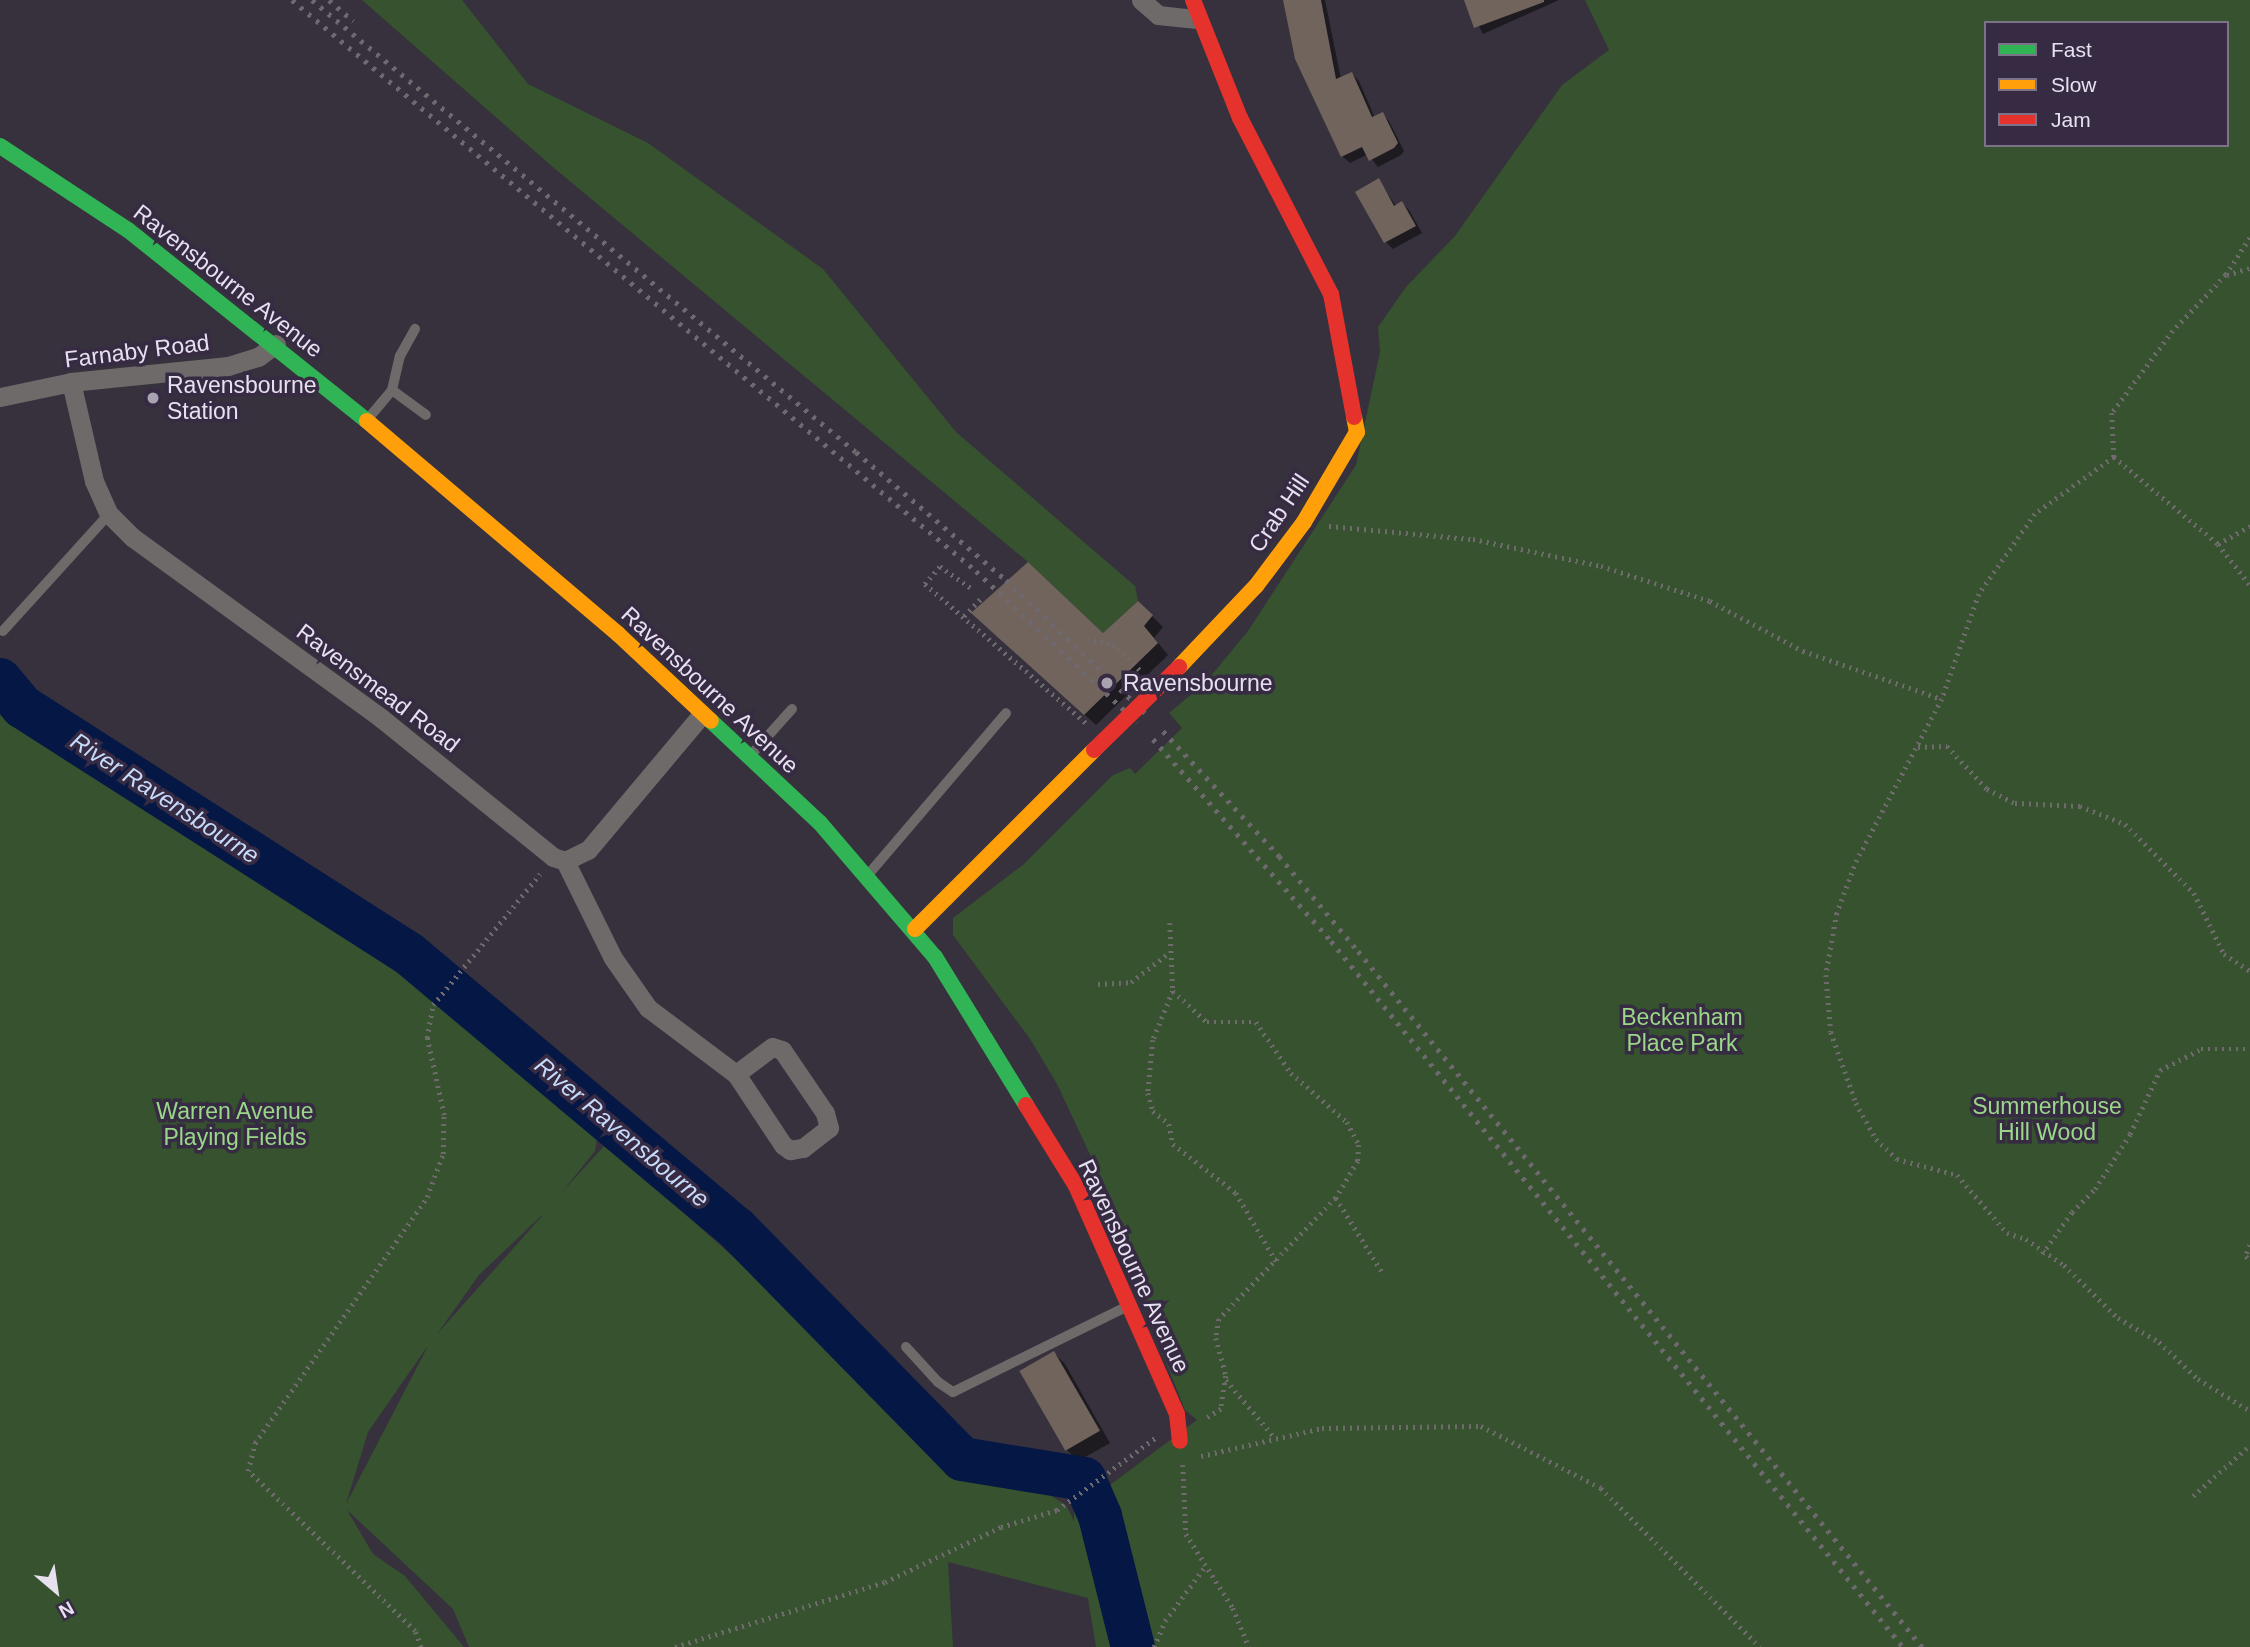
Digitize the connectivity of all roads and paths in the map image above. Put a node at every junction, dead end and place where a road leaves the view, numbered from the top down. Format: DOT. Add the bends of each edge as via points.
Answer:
graph roads {
  1 [pos="1141,0"];
  2 [pos="1195,9"];
  3 [pos="0,146"];
  4 [pos="2250,238"];
  5 [pos="2250,268"];
  6 [pos="2226,275"];
  7 [pos="415,329"];
  8 [pos="276,344"];
  9 [pos="71,382"];
  10 [pos="392,390"];
  11 [pos="0,397"];
  12 [pos="426,415"];
  13 [pos="367,420"];
  14 [pos="2114,457"];
  15 [pos="109,514"];
  16 [pos="1327,526"];
  17 [pos="2250,526"];
  18 [pos="2218,544"];
  19 [pos="2250,584"];
  20 [pos="970,588"];
  21 [pos="983,596"];
  22 [pos="964,616"];
  23 [pos="3,631"];
  24 [pos="1087,639"];
  25 [pos="1145,675"];
  26 [pos="1942,699"];
  27 [pos="792,709"];
  28 [pos="1006,713"];
  29 [pos="702,714"];
  30 [pos="1090,727"];
  31 [pos="1918,747"];
  32 [pos="749,758"];
  33 [pos="559,859"];
  34 [pos="867,876"];
  35 [pos="1170,923"];
  36 [pos="915,929"];
  37 [pos="1169,953"];
  38 [pos="2250,971"];
  39 [pos="1098,984"];
  40 [pos="1173,991"];
  41 [pos="2250,1049"];
  42 [pos="736,1074"];
  43 [pos="1336,1198"];
  44 [pos="2250,1245"];
  45 [pos="2042,1254"];
  46 [pos="2250,1260"];
  47 [pos="1277,1263"];
  48 [pos="1384,1275"];
  49 [pos="1129,1306"];
  50 [pos="906,1346"];
  51 [pos="1226,1380"];
  52 [pos="2250,1411"];
  53 [pos="1177,1414"];
  54 [pos="1202,1422"];
  55 [pos="1275,1438"];
  56 [pos="1180,1441"];
  57 [pos="2250,1445"];
  58 [pos="1184,1461"];
  59 [pos="2193,1496"];
  60 [pos="1206,1565"];
  61 [pos="421,1647"];
  62 [pos="675,1647"];
  63 [pos="1154,1647"];
  64 [pos="1249,1647"];
  65 [pos="1760,1647"];
  1 -- 2 [label="street" via="1158,15"];
  2 -- 36 [label="street, Crab Hill, bridge" via="1240,118 1331,294 1357,432 1304,522 1256,586"];
  3 -- 8 [label="street, Ravensbourne Avenue" via="128,230"];
  4 -- 6 [label="path"];
  5 -- 6 [label="path"];
  6 -- 14 [label="path" via="2173,331 2112,413"];
  7 -- 10 [label="lane" via="397,365"];
  8 -- 9 [label="street, Farnaby Road" via="258,357 228,366"];
  8 -- 13 [label="street, Ravensbourne Avenue"];
  9 -- 11 [label="street, Farnaby Road"];
  9 -- 15 [label="street, Ravensmead Road" via="93,481"];
  10 -- 12 [label="lane"];
  10 -- 13 [label="lane"];
  13 -- 29 [label="street, Ravensbourne Avenue" via="618,634"];
  14 -- 18 [label="path"];
  14 -- 26 [label="path" via="2035,514 1979,594"];
  15 -- 23 [label="lane"];
  15 -- 33 [label="street, Ravensmead Road" via="132,537 381,718"];
  16 -- 26 [label="path" via="1473,539 1601,566 1710,601 1803,651"];
  17 -- 18 [label="path"];
  18 -- 19 [label="path"];
  20 -- 22 [label="path" via="940,567 925,584"];
  21 -- 22 [label="path"];
  22 -- 30 [label="path"];
  24 -- 25 [label="path" via="1113,645"];
  26 -- 31 [label="path"];
  27 -- 32 [label="lane"];
  28 -- 34 [label="lane"];
  29 -- 32 [label="street, Ravensbourne Avenue"];
  29 -- 33 [label="street" via="588,850"];
  31 -- 38 [label="path" via="1947,746 1987,789 2015,803 2080,806 2125,824 2194,893 2224,954"];
  31 -- 45 [label="path" via="1857,860 1837,913 1826,975 1831,1032 1856,1103 1876,1139 1897,1159 1957,1175 2007,1233 2026,1239"];
  32 -- 34 [label="street, Ravensbourne Avenue" via="820,823"];
  33 -- 42 [label="street" via="613,958 648,1008"];
  33 -- 61 [label="path" via="433,1005 426,1038 444,1115 443,1154 427,1197 255,1443 248,1471 415,1631"];
  34 -- 36 [label="street, Ravensbourne Avenue"];
  35 -- 37 [label="path"];
  36 -- 49 [label="street, Ravensbourne Avenue" via="1076,1186"];
  37 -- 39 [label="path" via="1131,982"];
  37 -- 40 [label="path"];
  40 -- 43 [label="path" via="1206,1022 1256,1022 1291,1073 1347,1122 1359,1145 1358,1161"];
  40 -- 47 [label="path" via="1153,1040 1148,1093 1153,1111 1169,1124 1173,1144 1237,1193"];
  41 -- 45 [label="path" via="2201,1049 2160,1070 2130,1134 2095,1189 2071,1212"];
  42 -- 42 [label="street" via="790,1150 823,1136 829,1128 825,1113 782,1050 772,1047"];
  43 -- 47 [label="path"];
  43 -- 48 [label="path"];
  44 -- 46 [label="path" via="2246,1255"];
  45 -- 52 [label="path" via="2064,1265 2118,1318 2159,1342 2198,1379"];
  47 -- 51 [label="path" via="1219,1319 1216,1338"];
  49 -- 50 [label="lane" via="953,1392"];
  49 -- 53 [label="street, Ravensbourne Avenue"];
  51 -- 54 [label="path" via="1221,1409"];
  51 -- 55 [label="path"];
  53 -- 56 [label="street, Ravensbourne Avenue"];
  53 -- 62 [label="path" via="1161,1434 1057,1510 1001,1527 885,1583"];
  55 -- 58 [label="path"];
  55 -- 65 [label="path" via="1322,1428 1481,1426 1601,1488"];
  56 -- 58 [label="path"];
  57 -- 59 [label="path"];
  58 -- 60 [label="path" via="1186,1534"];
  60 -- 63 [label="path" via="1165,1621"];
  60 -- 64 [label="path" via="1233,1608"];
}
